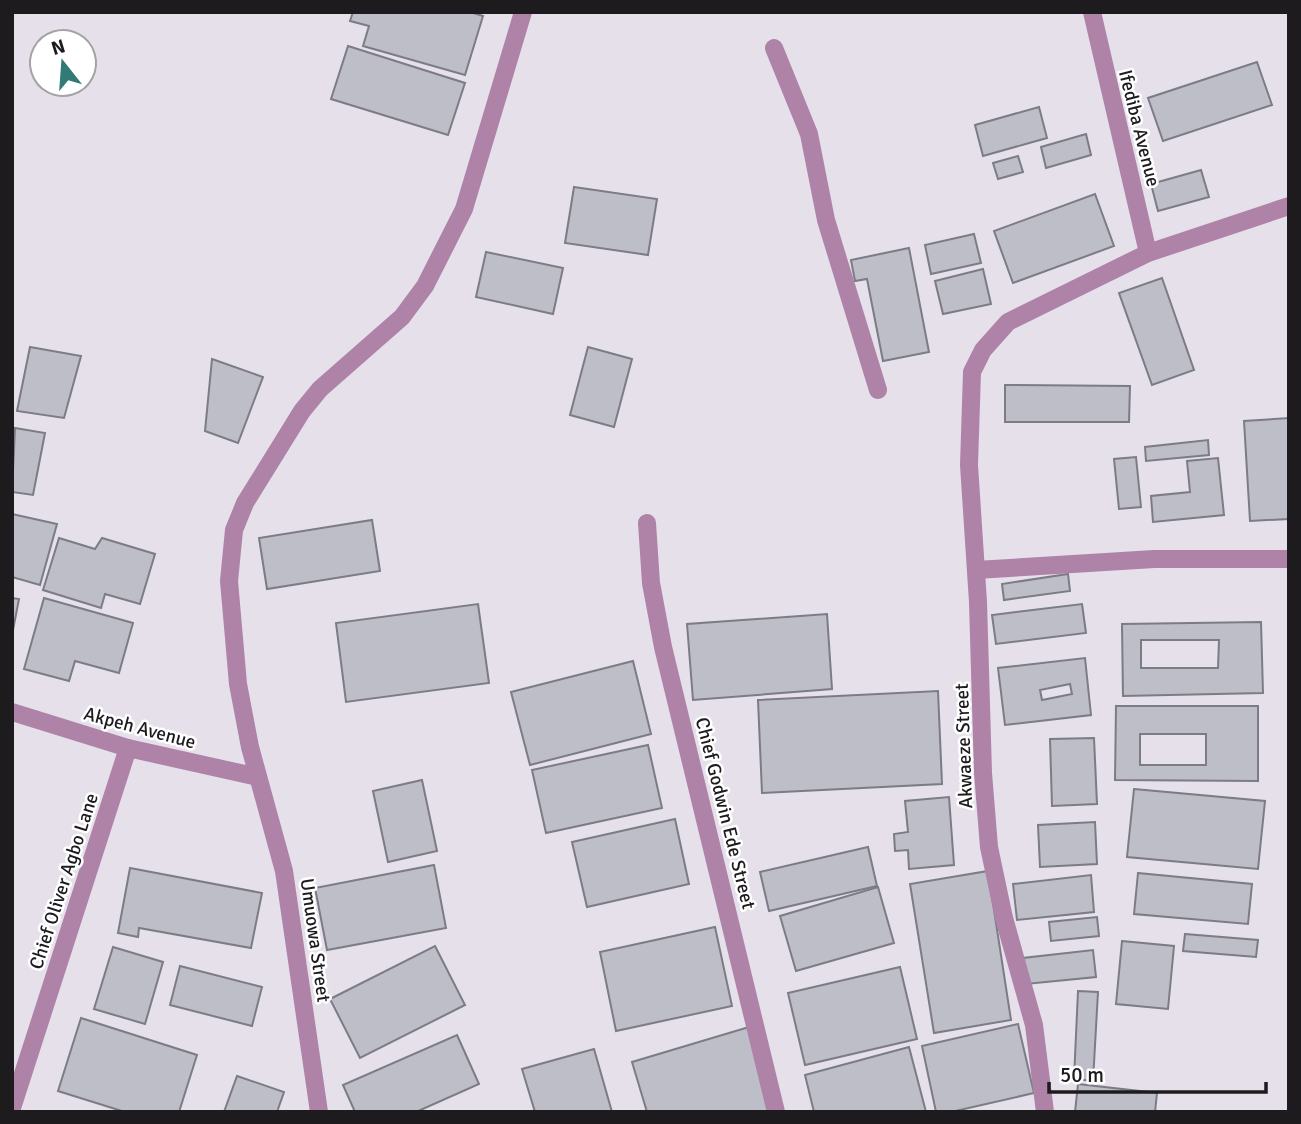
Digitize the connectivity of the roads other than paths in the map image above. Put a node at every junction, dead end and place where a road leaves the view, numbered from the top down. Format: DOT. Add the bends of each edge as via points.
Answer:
graph roads {
  1 [pos="523,12"];
  2 [pos="1092,12"];
  3 [pos="774,48"];
  4 [pos="1289,206"];
  5 [pos="1148,253"];
  6 [pos="878,390"];
  7 [pos="647,523"];
  8 [pos="1289,559"];
  9 [pos="976,569"];
  10 [pos="12,712"];
  11 [pos="128,748"];
  12 [pos="258,777"];
  13 [pos="12,1108"];
  14 [pos="319,1112"];
  15 [pos="776,1112"];
  16 [pos="1045,1112"];
  1 -- 12 [label="street, Umuowa Street" via="464,209 425,286 402,317 320,389 302,411 245,503 234,530 229,581 232,633 237,684"];
  2 -- 5 [label="street, Ifediba Avenue"];
  3 -- 6 [label="street" via="809,134 826,220"];
  4 -- 5 [label="street"];
  5 -- 9 [label="street, Akwaeze Street" via="1007,322 983,350 972,372 969,464"];
  7 -- 15 [label="street, Chief Godwin Ede Street" via="651,583 663,647"];
  8 -- 9 [label="street" via="1154,559"];
  9 -- 16 [label="street, Akwaeze Street" via="989,847 1003,918 1034,1025"];
  10 -- 11 [label="street, Akpeh Avenue"];
  11 -- 12 [label="street, Akpeh Avenue"];
  11 -- 13 [label="street, Chief Oliver Agbo Lane"];
  12 -- 14 [label="street, Umuowa Street" via="285,871"];
}
